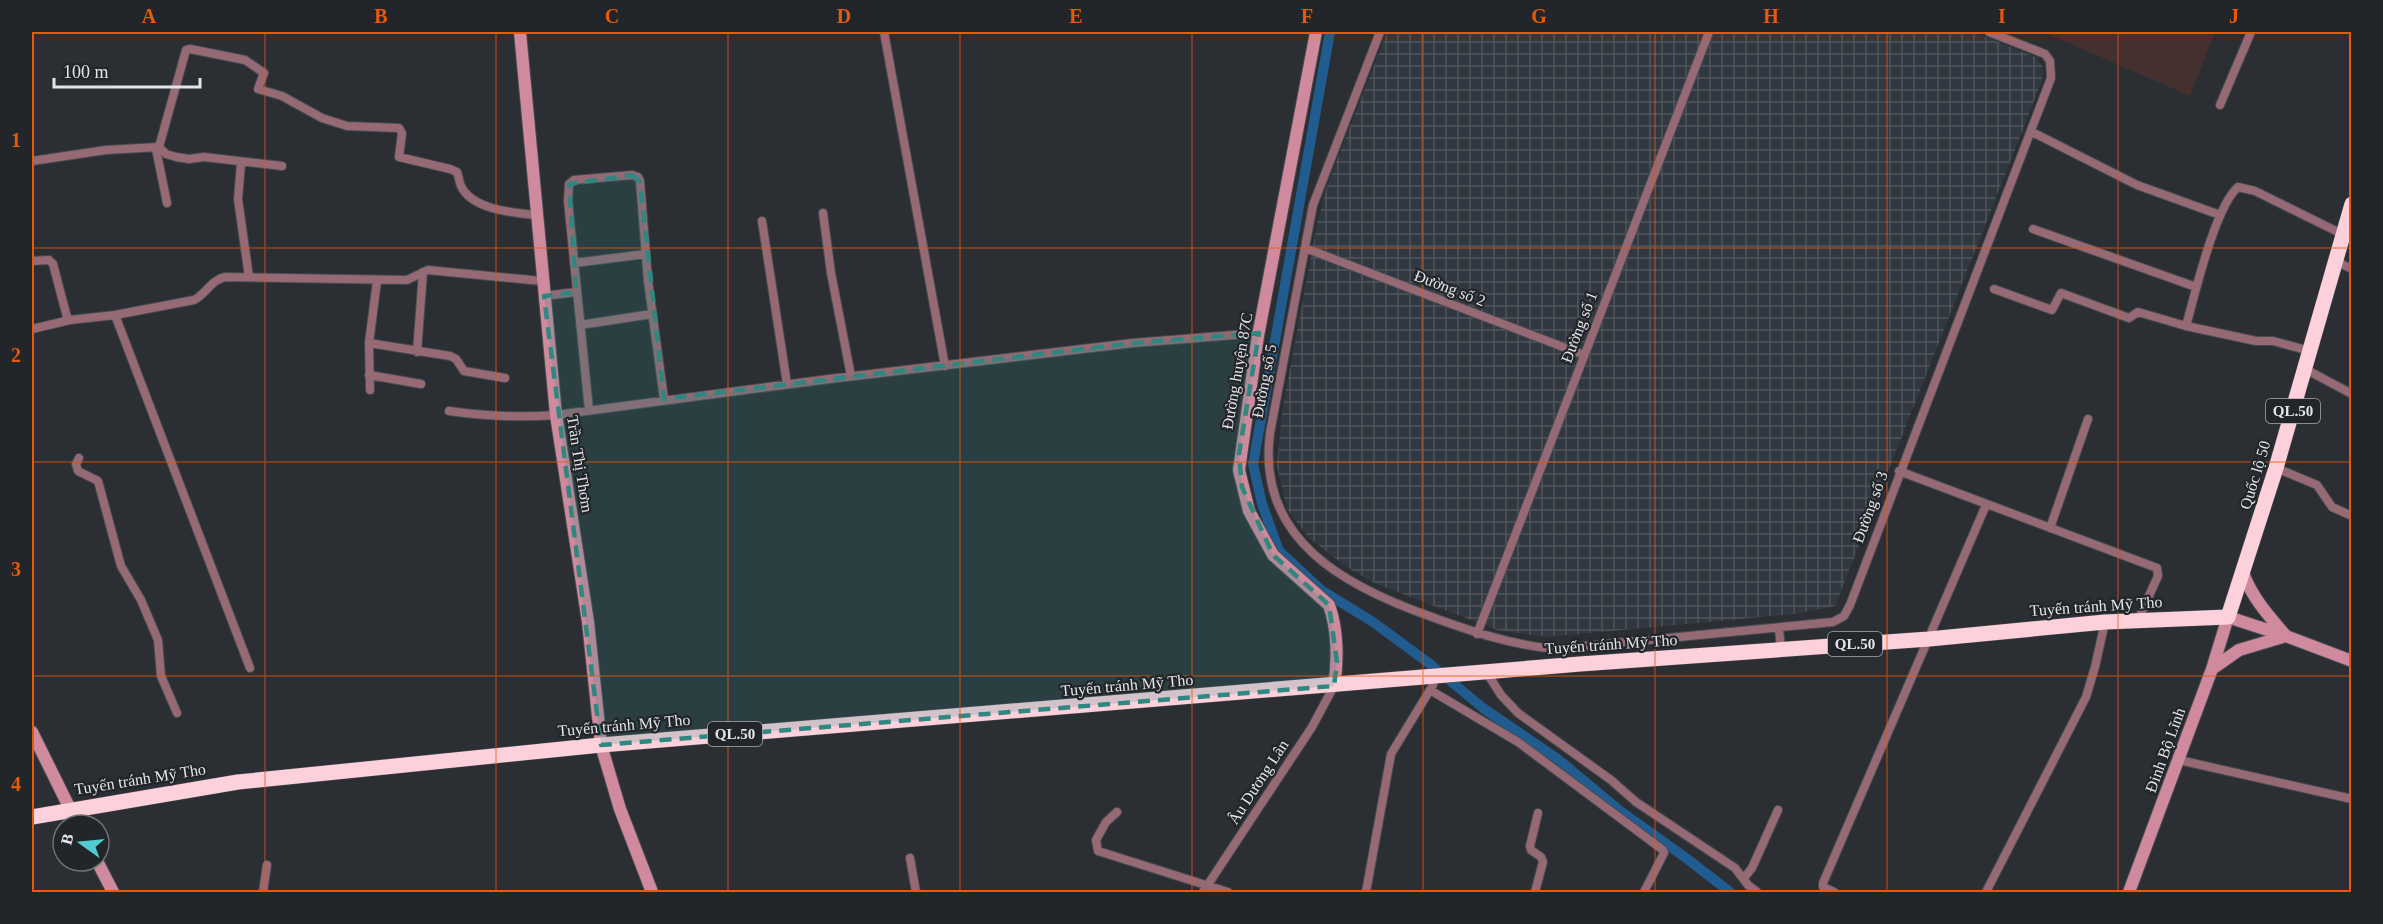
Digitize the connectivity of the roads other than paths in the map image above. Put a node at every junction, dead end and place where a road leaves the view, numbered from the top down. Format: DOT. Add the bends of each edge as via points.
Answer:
graph roads {
  1 [pos="520,32"];
  2 [pos="884,32"];
  3 [pos="1316,32"];
  4 [pos="1380,32"];
  5 [pos="1709,32"];
  6 [pos="1989,32"];
  7 [pos="2251,32"];
  8 [pos="2220,105"];
  9 [pos="2032,132"];
  10 [pos="158,148"];
  11 [pos="32,160"];
  12 [pos="241,163"];
  13 [pos="282,166"];
  14 [pos="167,203"];
  15 [pos="2352,204"];
  16 [pos="823,213"];
  17 [pos="536,215"];
  18 [pos="2220,215"];
  19 [pos="762,221"];
  20 [pos="2033,229"];
  21 [pos="2342,234"];
  22 [pos="1305,248"];
  23 [pos="646,254"];
  24 [pos="32,261"];
  25 [pos="2335,261"];
  26 [pos="574,263"];
  27 [pos="2352,270"];
  28 [pos="423,272"];
  29 [pos="249,277"];
  30 [pos="377,280"];
  31 [pos="542,280"];
  32 [pos="2196,287"];
  33 [pos="1994,289"];
  34 [pos="574,293"];
  35 [pos="546,296"];
  36 [pos="652,314"];
  37 [pos="115,315"];
  38 [pos="70,320"];
  39 [pos="580,326"];
  40 [pos="2186,326"];
  41 [pos="32,328"];
  42 [pos="1259,333"];
  43 [pos="369,343"];
  44 [pos="417,351"];
  45 [pos="2310,351"];
  46 [pos="1584,355"];
  47 [pos="945,366"];
  48 [pos="2305,369"];
  49 [pos="369,375"];
  50 [pos="851,376"];
  51 [pos="505,378"];
  52 [pos="421,384"];
  53 [pos="787,384"];
  54 [pos="370,390"];
  55 [pos="2352,394"];
  56 [pos="664,399"];
  57 [pos="589,410"];
  58 [pos="449,411"];
  59 [pos="559,414"];
  60 [pos="2088,419"];
  61 [pos="79,458"];
  62 [pos="2276,468"];
  63 [pos="1899,471"];
  64 [pos="1986,505"];
  65 [pos="2352,516"];
  66 [pos="2050,528"];
  67 [pos="2243,573"];
  68 [pos="2228,617"];
  69 [pos="2105,621"];
  70 [pos="2138,621"];
  71 [pos="1779,628"];
  72 [pos="1477,634"];
  73 [pos="2286,636"];
  74 [pos="1929,639"];
  75 [pos="1580,648"];
  76 [pos="1781,650"];
  77 [pos="2352,661"];
  78 [pos="1580,664"];
  79 [pos="250,668"];
  80 [pos="2212,669"];
  81 [pos="1484,673"];
  82 [pos="1436,681"];
  83 [pos="1334,686"];
  84 [pos="177,713"];
  85 [pos="32,732"];
  86 [pos="601,745"];
  87 [pos="2179,760"];
  88 [pos="2352,799"];
  89 [pos="70,809"];
  90 [pos="1778,810"];
  91 [pos="1117,812"];
  92 [pos="72,813"];
  93 [pos="1538,813"];
  94 [pos="32,817"];
  95 [pos="910,858"];
  96 [pos="267,865"];
  97 [pos="103,873"];
  98 [pos="1744,878"];
  99 [pos="1205,890"];
  100 [pos="113,892"];
  101 [pos="263,892"];
  102 [pos="652,892"];
  103 [pos="916,892"];
  104 [pos="1228,892"];
  105 [pos="1366,892"];
  106 [pos="1535,892"];
  107 [pos="1644,892"];
  108 [pos="1757,892"];
  109 [pos="1833,892"];
  110 [pos="1986,892"];
  111 [pos="2129,892"];
  1 -- 17 [label="street, Trần Thị Thơm"];
  2 -- 47 [label="street"];
  3 -- 42 [label="street, Đường huyện 87C"];
  4 -- 22 [label="street, Đường số 5" via="1317,192"];
  5 -- 46 [label="street, Đường số 1"];
  6 -- 9 [label="street, Đường số 3" via="2045,54 2050,61 2051,78"];
  7 -- 8 [label="street"];
  9 -- 18 [label="street" via="2137,185"];
  9 -- 63 [label="street, Đường số 3"];
  10 -- 11 [label="street"];
  10 -- 12 [label="street" via="176,157"];
  10 -- 14 [label="street"];
  10 -- 17 [label="street" via="186,50 190,49 251,63 264,73 258,89 282,96 322,118 346,126 399,128 399,157 457,172 461,186 475,200 502,212"];
  12 -- 13 [label="street"];
  12 -- 29 [label="street" via="238,199"];
  15 -- 21 [label="highway, Quốc lộ 50 / QL.50"];
  16 -- 50 [label="street"];
  17 -- 31 [label="street, Trần Thị Thơm"];
  18 -- 21 [label="street" via="2234,190 2241,187"];
  18 -- 32 [label="street"];
  19 -- 53 [label="street"];
  20 -- 32 [label="street"];
  21 -- 25 [label="highway, Quốc lộ 50 / QL.50"];
  22 -- 46 [label="street, Đường số 2"];
  22 -- 72 [label="street, Đường số 5" via="1267,453 1277,504 1310,551 1347,580 1398,605"];
  23 -- 26 [label="street"];
  23 -- 26 [label="street" via="638,177 588,178 569,184"];
  23 -- 36 [label="street"];
  24 -- 38 [label="street" via="52,264"];
  25 -- 27 [label="street"];
  25 -- 45 [label="highway, Quốc lộ 50 / QL.50"];
  26 -- 34 [label="street"];
  28 -- 30 [label="street" via="407,280"];
  28 -- 31 [label="street"];
  28 -- 44 [label="street"];
  29 -- 30 [label="street"];
  29 -- 37 [label="street" via="219,278 194,300"];
  30 -- 43 [label="street"];
  31 -- 35 [label="street, Trần Thị Thơm"];
  32 -- 40 [label="street"];
  33 -- 40 [label="street" via="2052,310 2061,292 2128,318 2138,312"];
  34 -- 35 [label="street"];
  34 -- 39 [label="street"];
  35 -- 59 [label="street, Trần Thị Thơm"];
  36 -- 39 [label="street"];
  36 -- 56 [label="street"];
  37 -- 38 [label="street"];
  37 -- 79 [label="street"];
  38 -- 41 [label="street"];
  39 -- 57 [label="street"];
  40 -- 45 [label="street" via="2256,341 2273,340"];
  42 -- 47 [label="street" via="1133,343"];
  42 -- 83 [label="street, Đường huyện 87C" via="1239,454 1242,487 1254,521 1273,555 1329,605 1337,662"];
  43 -- 44 [label="street"];
  43 -- 49 [label="street"];
  44 -- 51 [label="street" via="456,358 464,371"];
  45 -- 48 [label="highway, Quốc lộ 50 / QL.50"];
  46 -- 72 [label="street, Đường số 1"];
  47 -- 50 [label="street"];
  48 -- 55 [label="street"];
  48 -- 62 [label="highway, Quốc lộ 50 / QL.50"];
  49 -- 52 [label="street"];
  49 -- 54 [label="street"];
  50 -- 53 [label="street"];
  53 -- 56 [label="street"];
  56 -- 57 [label="street"];
  57 -- 59 [label="street"];
  58 -- 59 [label="street" via="505,417"];
  59 -- 86 [label="street, Trần Thị Thơm"];
  60 -- 66 [label="street"];
  61 -- 84 [label="street" via="78,471 98,481 121,566 158,640 161,676"];
  62 -- 65 [label="street" via="2317,485 2332,507"];
  62 -- 67 [label="highway, Quốc lộ 50 / QL.50"];
  63 -- 64 [label="street"];
  63 -- 71 [label="street, Đường số 3" via="1844,616 1833,622"];
  64 -- 66 [label="street"];
  64 -- 74 [label="street"];
  66 -- 70 [label="street" via="2157,568 2158,576"];
  67 -- 68 [label="highway, Quốc lộ 50 / QL.50"];
  67 -- 73 [label="street" via="2259,607"];
  68 -- 70 [label="highway, Tuyến tránh Mỹ Tho / QL.50"];
  68 -- 73 [label="street"];
  68 -- 80 [label="street, Đinh Bộ Lĩnh"];
  69 -- 70 [label="highway, Tuyến tránh Mỹ Tho / QL.50"];
  69 -- 74 [label="highway, Tuyến tránh Mỹ Tho / QL.50"];
  69 -- 110 [label="street" via="2086,696"];
  71 -- 75 [label="street, Đường số 3"];
  71 -- 76 [label="street"];
  72 -- 75 [label="street, Đường số 3" via="1540,648"];
  73 -- 77 [label="street"];
  73 -- 80 [label="street" via="2239,650"];
  74 -- 76 [label="highway, Tuyến tránh Mỹ Tho / QL.50"];
  74 -- 109 [label="street" via="1823,883"];
  75 -- 78 [label="street"];
  76 -- 78 [label="highway, Tuyến tránh Mỹ Tho / QL.50"];
  78 -- 81 [label="highway, Tuyến tránh Mỹ Tho / QL.50"];
  80 -- 87 [label="street, Đinh Bộ Lĩnh"];
  81 -- 82 [label="highway, Tuyến tránh Mỹ Tho / QL.50"];
  81 -- 98 [label="street" via="1518,713 1628,796 1735,867"];
  82 -- 83 [label="highway, Tuyến tránh Mỹ Tho / QL.50"];
  82 -- 105 [label="street" via="1391,754"];
  82 -- 107 [label="street" via="1663,850"];
  83 -- 86 [label="highway, Tuyến tránh Mỹ Tho / QL.50"];
  83 -- 99 [label="street, Âu Dương Lân" via="1312,728"];
  85 -- 89 [label="street"];
  86 -- 89 [label="highway, Tuyến tránh Mỹ Tho / QL.50" via="238,782"];
  86 -- 102 [label="street, Trần Thị Thơm" via="620,809"];
  87 -- 88 [label="street"];
  87 -- 111 [label="street, Đinh Bộ Lĩnh"];
  89 -- 92 [label="street"];
  89 -- 94 [label="highway, Tuyến tránh Mỹ Tho / QL.50"];
  90 -- 98 [label="street"];
  91 -- 99 [label="street" via="1096,840 1098,851"];
  93 -- 106 [label="street" via="1530,846 1543,862"];
  95 -- 103 [label="street"];
  96 -- 101 [label="street"];
  97 -- 100 [label="street"];
  98 -- 108 [label="street"];
  99 -- 104 [label="street"];
}
